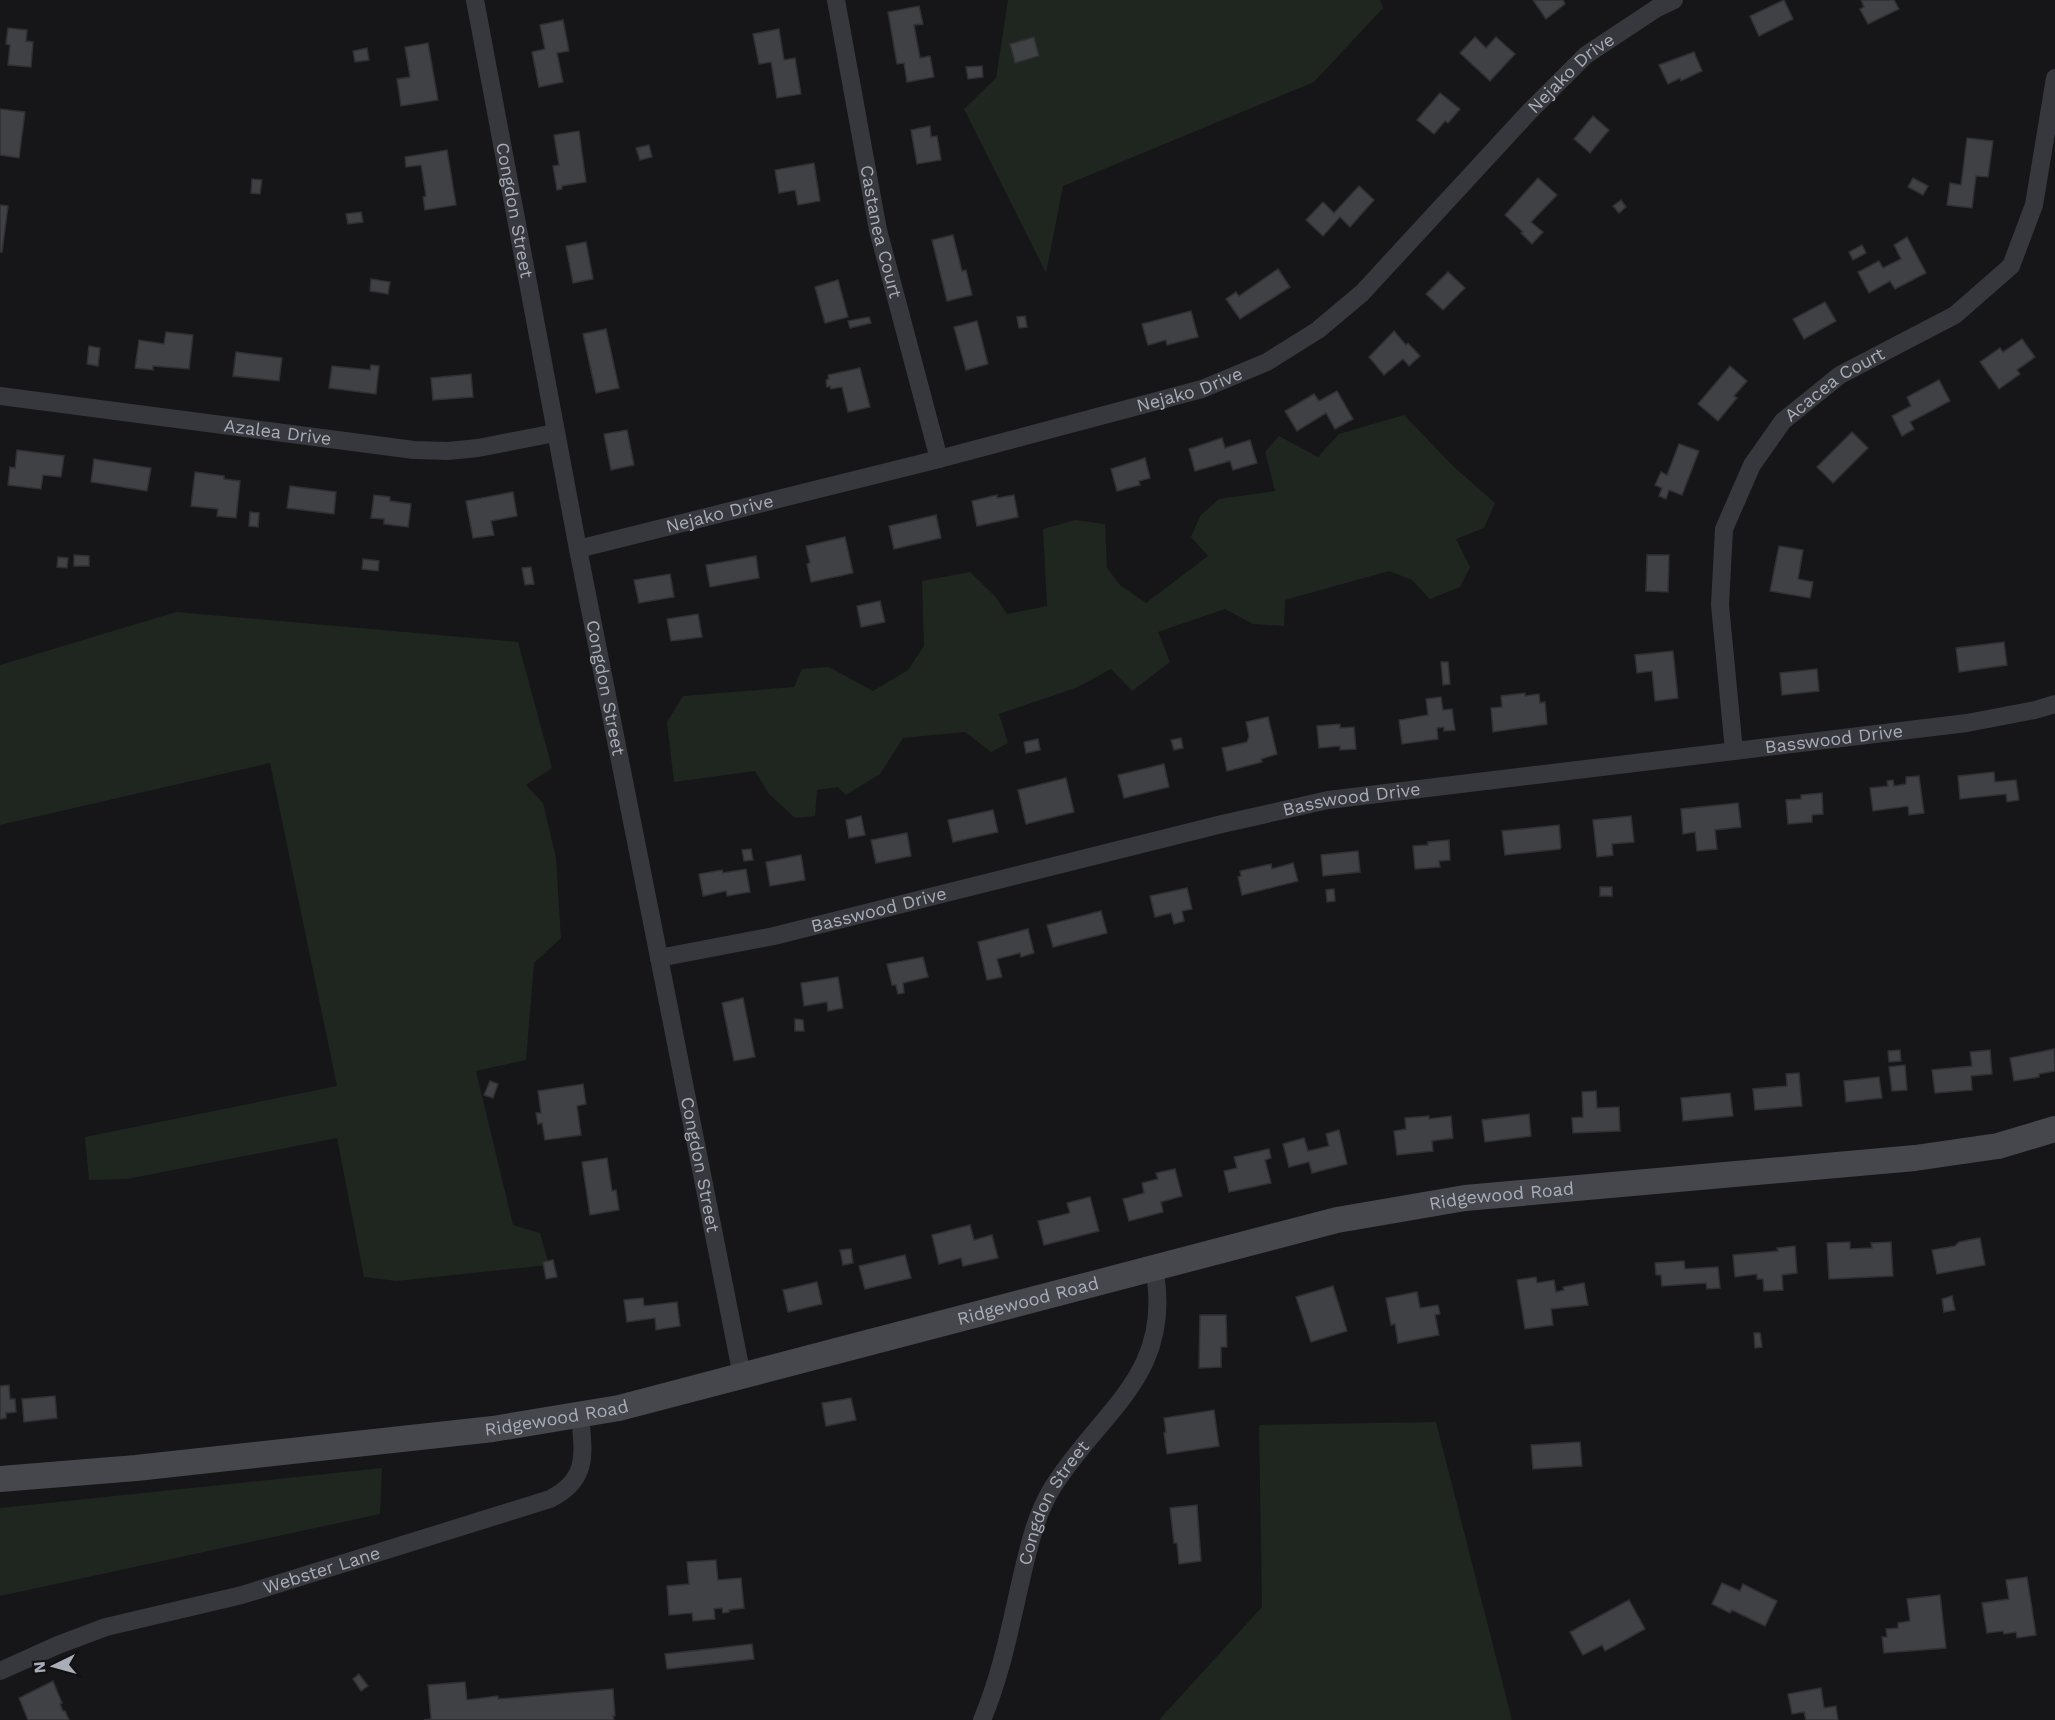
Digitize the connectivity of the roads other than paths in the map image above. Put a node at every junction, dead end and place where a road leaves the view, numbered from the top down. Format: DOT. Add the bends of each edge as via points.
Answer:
graph roads {
  1 [pos="475,0"];
  2 [pos="836,0"];
  3 [pos="1674,0"];
  4 [pos="2055,78"];
  5 [pos="0,396"];
  6 [pos="555,433"];
  7 [pos="939,459"];
  8 [pos="578,549"];
  9 [pos="2055,704"];
  10 [pos="1734,750"];
  11 [pos="659,958"];
  12 [pos="2055,1129"];
  13 [pos="1154,1268"];
  14 [pos="742,1376"];
  15 [pos="580,1414"];
  16 [pos="0,1479"];
  17 [pos="0,1671"];
  18 [pos="982,1720"];
  1 -- 6 [label="street, Congdon Street"];
  2 -- 7 [label="street, Castanea Court" via="878,230"];
  3 -- 7 [label="street, Nejako Drive" via="1586,55 1362,293 1318,330 1267,362 1202,389"];
  4 -- 10 [label="street, Acacea Court" via="2034,205 2011,266 1955,315 1840,375 1783,421 1752,465 1724,529 1720,605"];
  5 -- 6 [label="street, Azalea Drive" via="414,450 478,448"];
  6 -- 8 [label="street, Congdon Street"];
  7 -- 8 [label="street, Nejako Drive"];
  8 -- 11 [label="street, Congdon Street"];
  9 -- 10 [label="street, Basswood Drive" via="1966,723"];
  10 -- 11 [label="street, Basswood Drive" via="1328,800 774,936"];
  11 -- 14 [label="street, Congdon Street"];
  12 -- 13 [label="main road, Ridgewood Road" via="1998,1146 1916,1158 1465,1198 1337,1220"];
  13 -- 14 [label="main road, Ridgewood Road"];
  13 -- 18 [label="street, Congdon Street" via="1159,1316 1152,1343 1128,1393 1067,1468 1039,1517 998,1679"];
  14 -- 15 [label="main road, Ridgewood Road" via="619,1408"];
  15 -- 16 [label="main road, Ridgewood Road" via="493,1429"];
  15 -- 17 [label="street, Webster Lane" via="584,1453 581,1469 570,1486 550,1499 242,1595 106,1628"];
}
